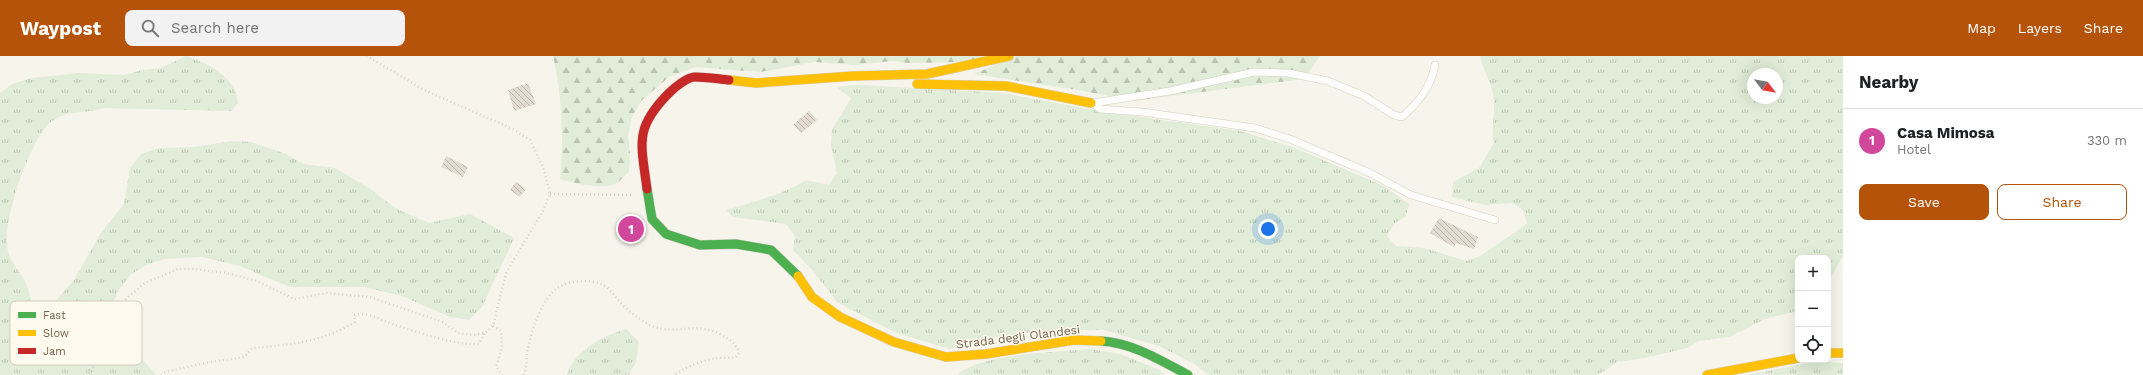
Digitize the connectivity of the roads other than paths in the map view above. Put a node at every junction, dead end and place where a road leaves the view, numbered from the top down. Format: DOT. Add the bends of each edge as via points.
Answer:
graph roads {
  1 [pos="1009,56"];
  2 [pos="1435,65"];
  3 [pos="879,75"];
  4 [pos="1091,103"];
  5 [pos="1495,220"];
  6 [pos="1831,353"];
  7 [pos="1843,353"];
  8 [pos="1795,359"];
  9 [pos="1188,375"];
  10 [pos="1707,375"];
  1 -- 3 [label="main road, Strada degli Olandesi" via="927,74"];
  2 -- 4 [label="lane" via="1432,80 1417,104 1402,117 1394,115 1364,96 1328,81 1288,73 1254,72 1170,91"];
  3 -- 4 [label="main road" via="915,84 1006,86"];
  3 -- 9 [label="main road, Strada degli Olandesi" via="756,83 693,77 672,90 653,109 643,130 642,146 652,219 666,234 700,246 736,244 770,250 800,278 812,297 840,317 894,342 946,357 986,354 1074,340 1117,342 1144,352"];
  4 -- 5 [label="lane" via="1100,109 1142,112 1255,128 1290,139 1370,173 1411,195"];
  6 -- 7 [label="main road"];
  8 -- 10 [label="main road"];
}
